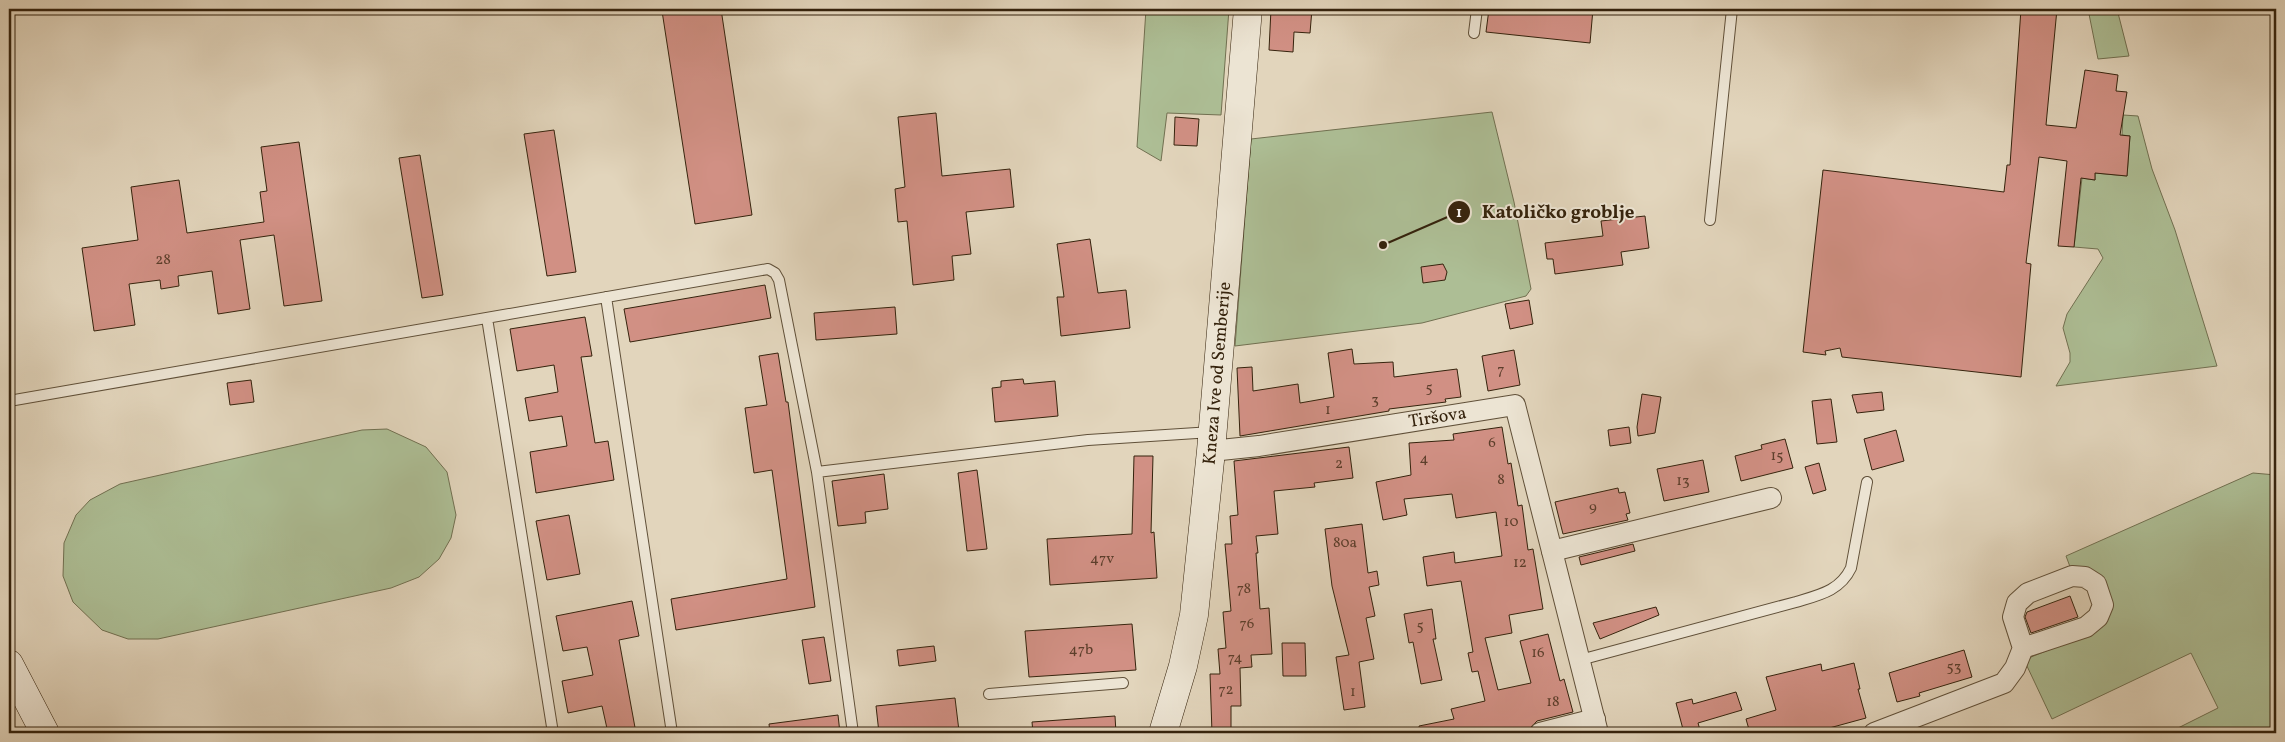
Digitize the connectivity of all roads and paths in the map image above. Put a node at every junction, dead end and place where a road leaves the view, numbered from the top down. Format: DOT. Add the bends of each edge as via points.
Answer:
graph roads {
  1 [pos="1248,9"];
  2 [pos="1477,9"];
  3 [pos="1732,9"];
  4 [pos="1474,33"];
  5 [pos="1710,220"];
  6 [pos="606,297"];
  7 [pos="487,318"];
  8 [pos="9,401"];
  9 [pos="1212,442"];
  10 [pos="817,472"];
  11 [pos="1867,482"];
  12 [pos="1771,498"];
  13 [pos="1552,550"];
  14 [pos="2023,648"];
  15 [pos="1580,660"];
  16 [pos="9,664"];
  17 [pos="1124,683"];
  18 [pos="989,694"];
  19 [pos="1596,726"];
  20 [pos="45,733"];
  21 [pos="553,733"];
  22 [pos="672,733"];
  23 [pos="853,733"];
  24 [pos="1163,733"];
  25 [pos="1540,733"];
  26 [pos="1874,733"];
  1 -- 9 [label="street, Kneza Ive od Semberije"];
  2 -- 4 [label="lane"];
  3 -- 5 [label="lane"];
  6 -- 7 [label="lane"];
  6 -- 10 [label="lane" via="768,270 775,273"];
  6 -- 22 [label="lane"];
  7 -- 8 [label="lane"];
  7 -- 21 [label="lane"];
  9 -- 10 [label="lane" via="1088,440"];
  9 -- 13 [label="street, Tiršova" via="1259,446 1515,405"];
  9 -- 24 [label="street, Kneza Ive od Semberije" via="1194,615"];
  10 -- 23 [label="lane"];
  11 -- 15 [label="lane" via="1852,568 1846,579 1825,594"];
  12 -- 13 [label="street"];
  13 -- 15 [label="street, Tiršova"];
  14 -- 14 [label="street" via="2086,627 2098,617 2103,605 2096,584 2085,577 2072,576 2028,594 2016,603 2013,617"];
  14 -- 26 [label="street" via="2015,668 2004,683"];
  15 -- 19 [label="street, Tiršova"];
  16 -- 20 [label="street"];
  17 -- 18 [label="lane"];
  19 -- 25 [label="street"];
}
